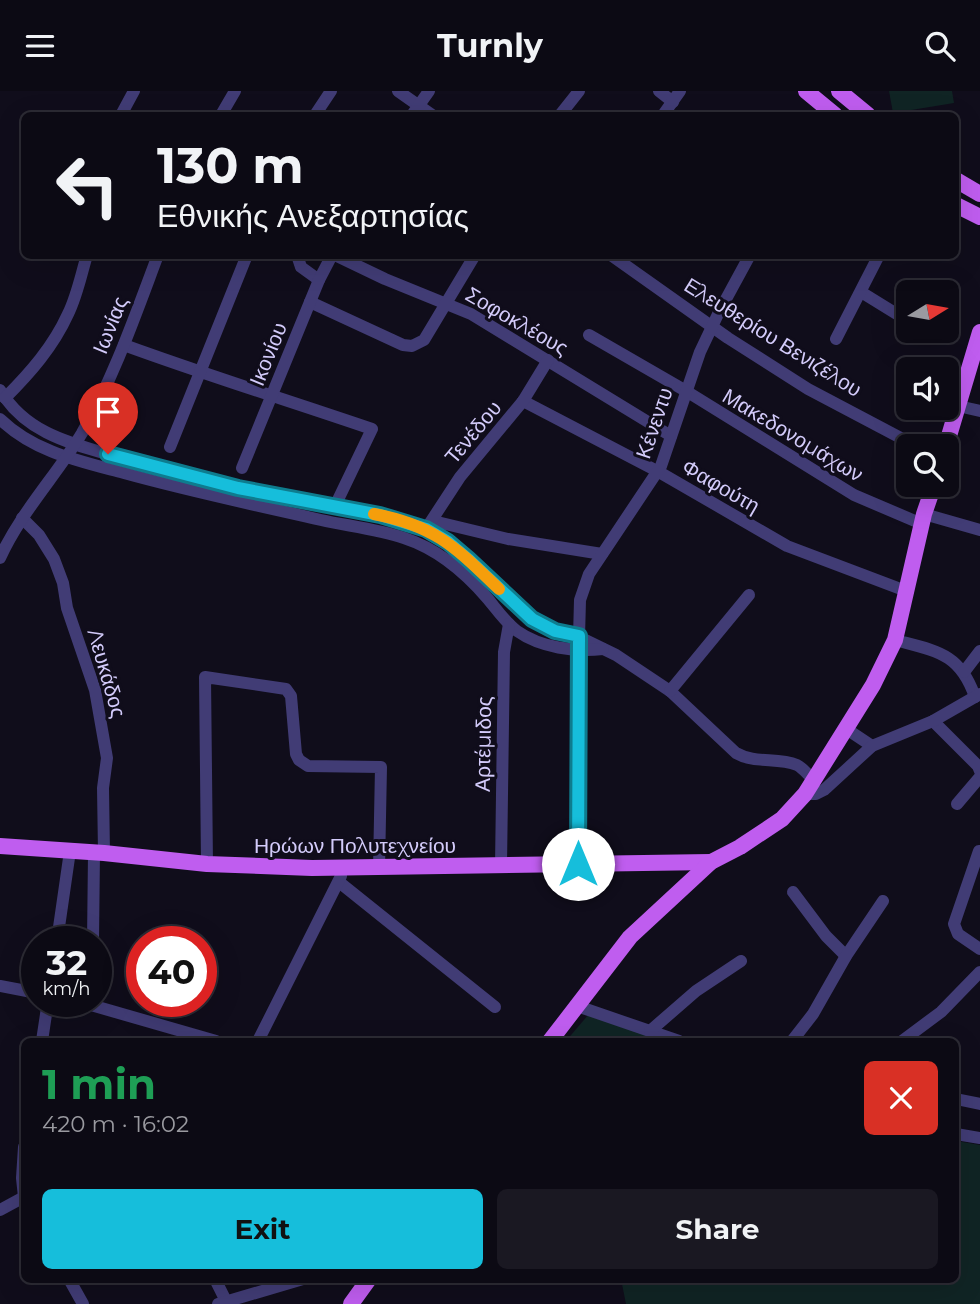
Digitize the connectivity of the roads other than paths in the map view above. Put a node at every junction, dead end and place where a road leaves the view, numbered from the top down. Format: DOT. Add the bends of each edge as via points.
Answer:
graph roads {
  1 [pos="134,91"];
  2 [pos="235,91"];
  3 [pos="331,91"];
  4 [pos="398,91"];
  5 [pos="429,91"];
  6 [pos="579,91"];
  7 [pos="659,91"];
  8 [pos="806,91"];
  9 [pos="839,91"];
  10 [pos="676,96"];
  11 [pos="415,111"];
  12 [pos="123,112"];
  13 [pos="223,112"];
  14 [pos="317,112"];
  15 [pos="562,112"];
  16 [pos="665,112"];
  17 [pos="831,112"];
  18 [pos="864,112"];
  19 [pos="959,182"];
  20 [pos="980,194"];
  21 [pos="959,206"];
  22 [pos="980,217"];
  23 [pos="86,259"];
  24 [pos="156,259"];
  25 [pos="245,259"];
  26 [pos="299,259"];
  27 [pos="332,259"];
  28 [pos="343,259"];
  29 [pos="473,259"];
  30 [pos="617,259"];
  31 [pos="748,259"];
  32 [pos="877,259"];
  33 [pos="319,280"];
  34 [pos="861,292"];
  35 [pos="310,302"];
  36 [pos="447,303"];
  37 [pos="896,314"];
  38 [pos="712,326"];
  39 [pos="980,332"];
  40 [pos="589,335"];
  41 [pos="836,339"];
  42 [pos="124,345"];
  43 [pos="548,361"];
  44 [pos="200,373"];
  45 [pos="685,391"];
  46 [pos="3,394"];
  47 [pos="272,394"];
  48 [pos="523,401"];
  49 [pos="959,403"];
  50 [pos="959,406"];
  51 [pos="980,411"];
  52 [pos="0,419"];
  53 [pos="896,435"];
  54 [pos="671,436"];
  55 [pos="75,444"];
  56 [pos="170,447"];
  57 [pos="66,456"];
  58 [pos="242,468"];
  59 [pos="659,472"];
  60 [pos="930,497"];
  61 [pos="335,506"];
  62 [pos="22,518"];
  63 [pos="923,519"];
  64 [pos="430,525"];
  65 [pos="980,530"];
  66 [pos="602,554"];
  67 [pos="0,558"];
  68 [pos="906,591"];
  69 [pos="749,595"];
  70 [pos="509,624"];
  71 [pos="579,636"];
  72 [pos="895,640"];
  73 [pos="603,649"];
  74 [pos="980,651"];
  75 [pos="579,652"];
  76 [pos="964,672"];
  77 [pos="670,691"];
  78 [pos="978,696"];
  79 [pos="933,721"];
  80 [pos="845,729"];
  81 [pos="872,746"];
  82 [pos="980,771"];
  83 [pos="980,777"];
  84 [pos="814,780"];
  85 [pos="804,794"];
  86 [pos="957,804"];
  87 [pos="0,846"];
  88 [pos="70,851"];
  89 [pos="979,851"];
  90 [pos="99,853"];
  91 [pos="711,862"];
  92 [pos="207,864"];
  93 [pos="578,864"];
  94 [pos="501,866"];
  95 [pos="379,868"];
  96 [pos="341,875"];
  97 [pos="793,892"];
  98 [pos="883,901"];
  99 [pos="59,926"];
  100 [pos="94,926"];
  101 [pos="980,949"];
  102 [pos="846,956"];
  103 [pos="741,961"];
  104 [pos="980,972"];
  105 [pos="0,986"];
  106 [pos="21,990"];
  107 [pos="577,1006"];
  108 [pos="495,1007"];
  109 [pos="112,1009"];
  110 [pos="46,1017"];
  111 [pos="650,1031"];
  112 [pos="42,1038"];
  113 [pos="201,1038"];
  114 [pos="260,1038"];
  115 [pos="552,1038"];
  116 [pos="670,1038"];
  117 [pos="794,1038"];
  118 [pos="906,1038"];
  119 [pos="959,1100"];
  120 [pos="980,1104"];
  121 [pos="959,1134"];
  122 [pos="980,1138"];
  123 [pos="21,1199"];
  124 [pos="0,1210"];
  125 [pos="71,1283"];
  126 [pos="216,1283"];
  127 [pos="290,1283"];
  128 [pos="366,1283"];
  129 [pos="222,1303"];
  130 [pos="82,1304"];
  131 [pos="351,1304"];
  1 -- 12 [label="street"];
  2 -- 13 [label="street"];
  3 -- 14 [label="street"];
  4 -- 11 [label="street"];
  5 -- 11 [label="street"];
  6 -- 15 [label="street"];
  7 -- 10 [label="street"];
  8 -- 17 [label="main road"];
  9 -- 18 [label="main road"];
  10 -- 16 [label="street"];
  19 -- 20 [label="main road"];
  21 -- 22 [label="main road"];
  23 -- 46 [label="street" via="64,323 33,371"];
  24 -- 42 [label="street, Ιωνίας"];
  25 -- 44 [label="street"];
  26 -- 33 [label="street" via="300,267"];
  27 -- 33 [label="street, Ικονίου"];
  28 -- 36 [label="street, Σοφοκλέους"];
  29 -- 36 [label="street"];
  30 -- 38 [label="street, Ελευθερίου Βενιζέλου"];
  31 -- 38 [label="street, Κένεντυ"];
  32 -- 34 [label="street"];
  33 -- 35 [label="street, Ικονίου"];
  34 -- 37 [label="street"];
  34 -- 41 [label="street"];
  35 -- 36 [label="street" via="412,346 424,340"];
  35 -- 47 [label="street, Ικονίου"];
  36 -- 43 [label="street, Σοφοκλέους"];
  38 -- 45 [label="street, Κένεντυ"];
  38 -- 53 [label="street, Ελευθερίου Βενιζέλου" via="808,389"];
  39 -- 49 [label="main road"];
  40 -- 45 [label="street, Μακεδονομάχων"];
  42 -- 44 [label="street"];
  42 -- 55 [label="street, Ιωνίας"];
  43 -- 48 [label="street, Τενέδου"];
  43 -- 54 [label="street, Σοφοκλέους"];
  44 -- 47 [label="street"];
  44 -- 56 [label="street"];
  45 -- 54 [label="street, Κένεντυ"];
  45 -- 63 [label="street, Μακεδονομάχων" via="854,495"];
  46 -- 55 [label="street" via="30,424"];
  47 -- 58 [label="street, Ικονίου"];
  47 -- 61 [label="street" via="372,429"];
  48 -- 59 [label="street, Φαφούτη"];
  48 -- 64 [label="street, Τενέδου" via="460,477"];
  50 -- 51 [label="street"];
  52 -- 57 [label="street" via="27,441"];
  54 -- 59 [label="street, Κένεντυ"];
  55 -- 57 [label="street, Ιωνίας"];
  55 -- 61 [label="street" via="213,482"];
  57 -- 62 [label="street, Ιωνίας"];
  57 -- 70 [label="street" via="419,543 475,583"];
  59 -- 66 [label="street, Κένεντυ"];
  59 -- 68 [label="street, Φαφούτη" via="787,545"];
  60 -- 63 [label="main road"];
  61 -- 64 [label="street"];
  62 -- 67 [label="street, Ιωνίας"];
  62 -- 90 [label="street, Λευκάδος" via="54,559 96,690 107,758"];
  63 -- 65 [label="street, Μακεδονομάχων"];
  63 -- 68 [label="main road"];
  64 -- 66 [label="street"];
  64 -- 71 [label="street" via="532,619"];
  66 -- 71 [label="street, Κένεντυ" via="580,600"];
  68 -- 72 [label="main road"];
  69 -- 77 [label="street"];
  70 -- 75 [label="street" via="527,637"];
  70 -- 94 [label="street, Αρτέμιδος" via="504,652"];
  71 -- 73 [label="street"];
  71 -- 75 [label="street, Κένεντυ"];
  72 -- 76 [label="street" via="944,655"];
  72 -- 80 [label="main road"];
  73 -- 75 [label="street"];
  73 -- 77 [label="street"];
  74 -- 76 [label="street"];
  75 -- 93 [label="street, Κένεντυ"];
  76 -- 78 [label="street"];
  77 -- 84 [label="street" via="736,753 799,765"];
  78 -- 79 [label="street"];
  79 -- 81 [label="street"];
  79 -- 82 [label="street"];
  80 -- 81 [label="street"];
  80 -- 84 [label="main road"];
  81 -- 85 [label="street" via="824,790"];
  83 -- 86 [label="street"];
  84 -- 85 [label="main road"];
  85 -- 91 [label="main road" via="782,819"];
  87 -- 88 [label="main road, Ηρώων Πολυτεχνείου"];
  88 -- 90 [label="main road, Ηρώων Πολυτεχνείου"];
  88 -- 99 [label="street"];
  89 -- 101 [label="street" via="954,925 958,934"];
  90 -- 92 [label="main road, Ηρώων Πολυτεχνείου"];
  90 -- 100 [label="street, Λευκάδος"];
  91 -- 93 [label="main road, Ηρώων Πολυτεχνείου"];
  91 -- 107 [label="main road" via="630,937"];
  92 -- 95 [label="street" via="205,677 286,689 291,696 296,754 302,764 380,767"];
  92 -- 96 [label="main road, Ηρώων Πολυτεχνείου"];
  93 -- 94 [label="main road, Ηρώων Πολυτεχνείου"];
  94 -- 95 [label="main road, Ηρώων Πολυτεχνείου"];
  95 -- 96 [label="main road, Ηρώων Πολυτεχνείου"];
  96 -- 108 [label="street"];
  96 -- 114 [label="street"];
  97 -- 102 [label="street"];
  98 -- 102 [label="street"];
  102 -- 117 [label="street"];
  103 -- 111 [label="street" via="696,991"];
  104 -- 118 [label="street" via="941,1012"];
  105 -- 106 [label="street"];
  107 -- 111 [label="street"];
  107 -- 115 [label="main road"];
  109 -- 113 [label="street"];
  110 -- 112 [label="street"];
  111 -- 116 [label="street"];
  119 -- 120 [label="street"];
  121 -- 122 [label="street"];
  123 -- 124 [label="street"];
  125 -- 130 [label="street"];
  126 -- 129 [label="street"];
  127 -- 129 [label="street"];
  128 -- 131 [label="main road"];
}
